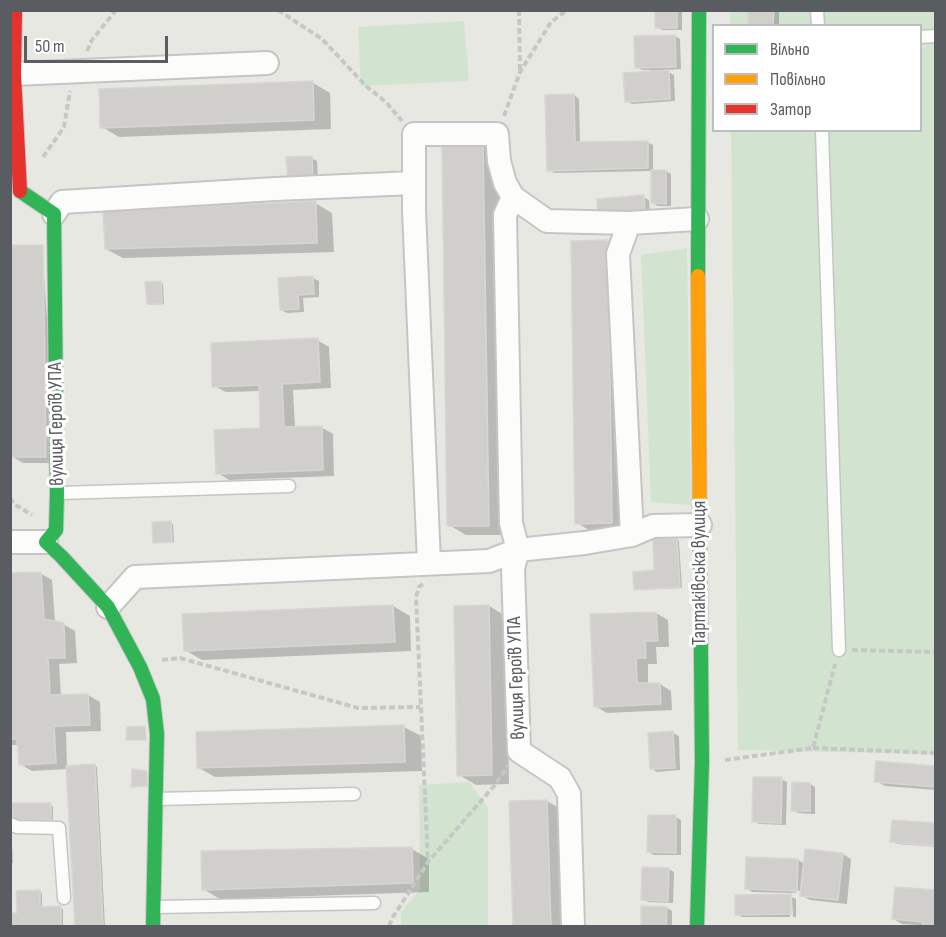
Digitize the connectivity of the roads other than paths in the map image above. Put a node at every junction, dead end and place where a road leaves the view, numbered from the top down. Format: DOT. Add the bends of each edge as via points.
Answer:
graph roads {
  1 [pos="15,10"];
  2 [pos="699,10"];
  3 [pos="699,40"];
  4 [pos="712,40"];
  5 [pos="267,63"];
  6 [pos="14,74"];
  7 [pos="822,132"];
  8 [pos="414,183"];
  9 [pos="513,197"];
  10 [pos="54,214"];
  11 [pos="697,219"];
  12 [pos="629,223"];
  13 [pos="289,486"];
  14 [pos="57,493"];
  15 [pos="700,525"];
  16 [pos="632,535"];
  17 [pos="10,542"];
  18 [pos="46,542"];
  19 [pos="518,550"];
  20 [pos="427,572"];
  21 [pos="108,608"];
  22 [pos="839,650"];
  23 [pos="354,794"];
  24 [pos="156,799"];
  25 [pos="10,824"];
  26 [pos="64,898"];
  27 [pos="374,903"];
  28 [pos="154,907"];
  29 [pos="153,927"];
  30 [pos="573,927"];
  31 [pos="697,927"];
  1 -- 6 [label="street"];
  2 -- 3 [label="street, Тартаківська вулиця"];
  3 -- 4 [label="lane"];
  3 -- 11 [label="street, Тартаківська вулиця"];
  5 -- 6 [label="street"];
  6 -- 10 [label="street" via="19,191"];
  7 -- 22 [label="lane"];
  8 -- 9 [label="street" via="414,134 497,134 499,161"];
  8 -- 10 [label="street" via="62,202"];
  8 -- 20 [label="street"];
  9 -- 12 [label="street" via="547,221"];
  9 -- 19 [label="street, вулиця Героїв УПА" via="505,215 511,523"];
  10 -- 14 [label="street, вулиця Героїв УПА"];
  11 -- 12 [label="street"];
  11 -- 15 [label="street, Тартаківська вулиця"];
  12 -- 16 [label="street" via="618,254"];
  13 -- 14 [label="lane"];
  14 -- 18 [label="street, вулиця Героїв УПА" via="56,530"];
  15 -- 16 [label="street" via="653,526"];
  15 -- 31 [label="street, Тартаківська вулиця" via="702,762"];
  16 -- 19 [label="street"];
  17 -- 18 [label="street"];
  18 -- 21 [label="street"];
  19 -- 20 [label="street" via="489,561"];
  19 -- 30 [label="street, вулиця Героїв УПА" via="513,568 519,751 560,778 569,794"];
  20 -- 21 [label="street" via="135,578"];
  21 -- 24 [label="street" via="153,699"];
  23 -- 24 [label="lane"];
  24 -- 28 [label="street"];
  25 -- 26 [label="lane" via="59,828"];
  27 -- 28 [label="lane"];
  28 -- 29 [label="street"];
}
